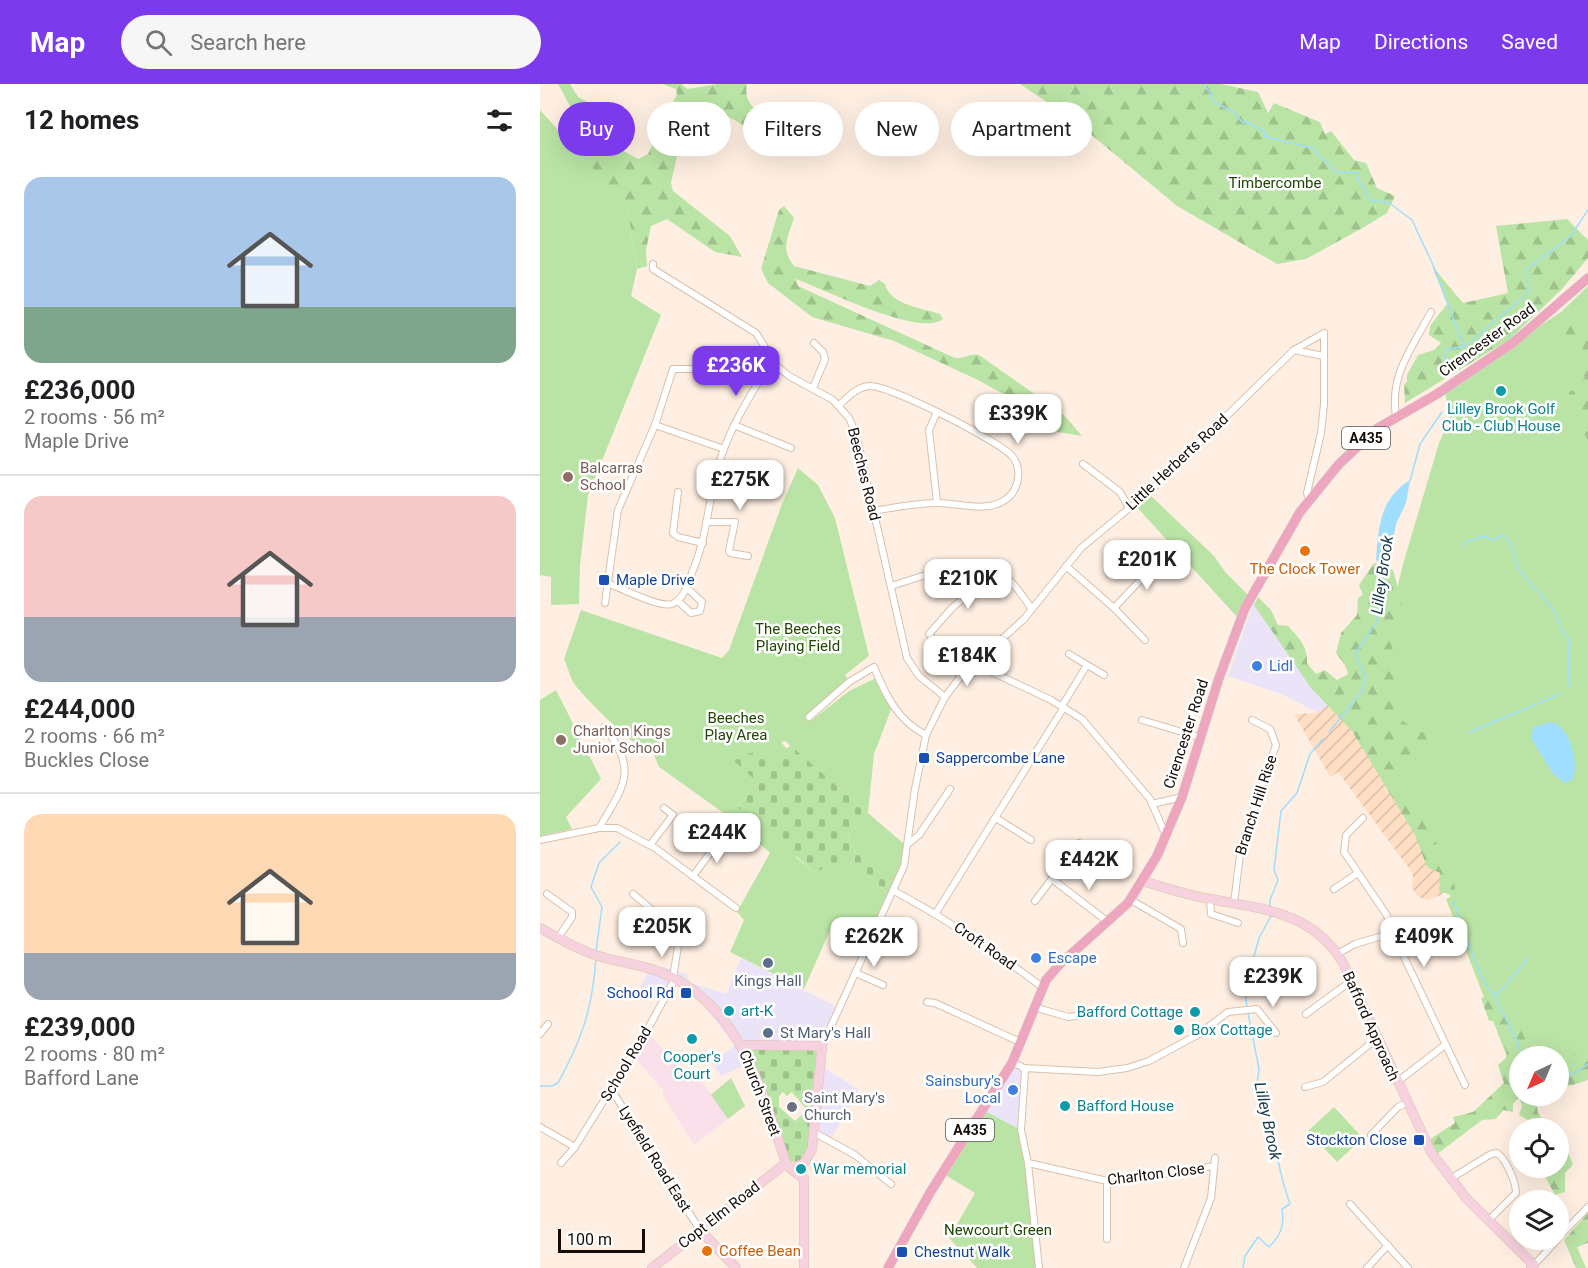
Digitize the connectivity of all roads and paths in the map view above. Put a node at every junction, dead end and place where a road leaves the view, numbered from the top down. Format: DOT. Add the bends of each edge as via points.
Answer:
graph roads {
  1 [pos="653,264"];
  2 [pos="1588,278"];
  3 [pos="1431,312"];
  4 [pos="814,343"];
  5 [pos="1294,350"];
  6 [pos="1323,356"];
  7 [pos="774,362"];
  8 [pos="696,369"];
  9 [pos="813,388"];
  10 [pos="839,405"];
  11 [pos="937,412"];
  12 [pos="1396,417"];
  13 [pos="655,425"];
  14 [pos="734,425"];
  15 [pos="791,448"];
  16 [pos="724,449"];
  17 [pos="1083,464"];
  18 [pos="678,492"];
  19 [pos="1310,500"];
  20 [pos="937,503"];
  21 [pos="1129,508"];
  22 [pos="874,511"];
  23 [pos="706,522"];
  24 [pos="703,543"];
  25 [pos="748,556"];
  26 [pos="1162,557"];
  27 [pos="1066,566"];
  28 [pos="951,567"];
  29 [pos="607,583"];
  30 [pos="891,586"];
  31 [pos="686,587"];
  32 [pos="678,601"];
  33 [pos="605,603"];
  34 [pos="1114,608"];
  35 [pos="1032,609"];
  36 [pos="1145,640"];
  37 [pos="1069,654"];
  38 [pos="975,664"];
  39 [pos="1087,664"];
  40 [pos="1104,675"];
  41 [pos="961,676"];
  42 [pos="945,697"];
  43 [pos="1063,707"];
  44 [pos="809,717"];
  45 [pos="1142,720"];
  46 [pos="1252,720"];
  47 [pos="604,727"];
  48 [pos="926,735"];
  49 [pos="1199,737"];
  50 [pos="950,789"];
  51 [pos="1182,797"];
  52 [pos="1152,804"];
  53 [pos="664,808"];
  54 [pos="996,818"];
  55 [pos="1363,818"];
  56 [pos="599,828"];
  57 [pos="1166,836"];
  58 [pos="722,837"];
  59 [pos="540,840"];
  60 [pos="1031,840"];
  61 [pos="1079,843"];
  62 [pos="908,844"];
  63 [pos="650,845"];
  64 [pos="1358,873"];
  65 [pos="693,876"];
  66 [pos="1052,879"];
  67 [pos="1143,880"];
  68 [pos="1334,889"];
  69 [pos="894,891"];
  70 [pos="547,894"];
  71 [pos="633,894"];
  72 [pos="1210,899"];
  73 [pos="1131,900"];
  74 [pos="1035,901"];
  75 [pos="1234,903"];
  76 [pos="736,908"];
  77 [pos="936,913"];
  78 [pos="1108,922"];
  79 [pos="1238,923"];
  80 [pos="540,928"];
  81 [pos="1389,934"];
  82 [pos="558,938"];
  83 [pos="1184,943"];
  84 [pos="1337,954"];
  85 [pos="856,973"];
  86 [pos="674,979"];
  87 [pos="1351,981"];
  88 [pos="883,985"];
  89 [pos="1042,987"];
  90 [pos="927,1002"];
  91 [pos="1034,1007"];
  92 [pos="1306,1014"];
  93 [pos="1084,1015"];
  94 [pos="548,1024"];
  95 [pos="1276,1033"];
  96 [pos="540,1034"];
  97 [pos="1378,1041"];
  98 [pos="1020,1042"];
  99 [pos="741,1045"];
  100 [pos="1445,1045"];
  101 [pos="822,1046"];
  102 [pos="1011,1063"];
  103 [pos="1024,1068"];
  104 [pos="1396,1082"];
  105 [pos="1465,1086"];
  106 [pos="1305,1087"];
  107 [pos="611,1089"];
  108 [pos="1406,1102"];
  109 [pos="540,1127"];
  110 [pos="815,1133"];
  111 [pos="1371,1135"];
  112 [pos="575,1147"];
  113 [pos="810,1157"];
  114 [pos="1215,1158"];
  115 [pos="1028,1162"];
  116 [pos="561,1163"];
  117 [pos="789,1166"];
  118 [pos="1214,1166"];
  119 [pos="804,1179"];
  120 [pos="1450,1179"];
  121 [pos="1107,1182"];
  122 [pos="891,1184"];
  123 [pos="1350,1204"];
  124 [pos="1588,1207"];
  125 [pos="1488,1221"];
  126 [pos="1569,1227"];
  127 [pos="700,1230"];
  128 [pos="1107,1239"];
  129 [pos="1388,1245"];
  130 [pos="1548,1250"];
  131 [pos="1533,1266"];
  132 [pos="652,1268"];
  133 [pos="736,1268"];
  134 [pos="804,1268"];
  135 [pos="888,1268"];
  136 [pos="1039,1268"];
  137 [pos="1184,1268"];
  138 [pos="1367,1268"];
  139 [pos="1408,1268"];
  1 -- 7 [label="street, Beeches Road" via="653,269 756,333"];
  2 -- 12 [label="main road, Cirencester Road / A435" via="1514,342"];
  3 -- 12 [label="street" via="1395,380"];
  4 -- 9 [label="street" via="825,359"];
  5 -- 6 [label="street"];
  5 -- 6 [label="street, Little Herberts Road" via="1324,333"];
  5 -- 21 [label="street, Little Herberts Road"];
  6 -- 19 [label="street" via="1324,404 1307,493"];
  7 -- 9 [label="street, Beeches Road" via="784,373"];
  7 -- 14 [label="street"];
  8 -- 13 [label="street" via="673,369"];
  9 -- 10 [label="street, Beeches Road"];
  10 -- 11 [label="street" via="858,389 875,386"];
  10 -- 22 [label="street, Beeches Road" via="856,434"];
  11 -- 20 [label="street" via="929,430"];
  11 -- 20 [label="street" via="1010,454 1018,476 1012,494 998,504"];
  12 -- 19 [label="main road, Cirencester Road / A435" via="1353,451"];
  13 -- 16 [label="street"];
  13 -- 29 [label="street" via="618,510"];
  14 -- 15 [label="street"];
  14 -- 16 [label="street"];
  16 -- 23 [label="street"];
  17 -- 21 [label="street" via="1120,492"];
  18 -- 24 [label="street" via="673,533"];
  19 -- 49 [label="main road, Cirencester Road / A435" via="1249,599"];
  20 -- 22 [label="street"];
  21 -- 27 [label="street, Little Herberts Road" via="1081,548"];
  22 -- 30 [label="street, Beeches Road"];
  23 -- 24 [label="street"];
  23 -- 25 [label="street" via="735,522 730,553"];
  24 -- 31 [label="street"];
  26 -- 34 [label="street"];
  27 -- 34 [label="street"];
  27 -- 35 [label="street, Little Herberts Road"];
  28 -- 30 [label="street"];
  29 -- 32 [label="street" via="661,604"];
  29 -- 33 [label="street"];
  30 -- 42 [label="street, Beeches Road" via="909,662 919,676"];
  31 -- 32 [label="street"];
  31 -- 32 [label="street" via="702,602 700,611 691,613"];
  34 -- 36 [label="street"];
  35 -- 38 [label="street, Little Herberts Road"];
  35 -- 41 [label="street" via="999,573 952,608 929,634"];
  37 -- 39 [label="street"];
  38 -- 41 [label="street, Little Herberts Road"];
  38 -- 43 [label="street"];
  39 -- 40 [label="street"];
  39 -- 43 [label="street"];
  41 -- 42 [label="street, Little Herberts Road"];
  42 -- 48 [label="street, Little Herberts Road"];
  43 -- 52 [label="street" via="1088,725"];
  43 -- 54 [label="street"];
  44 -- 48 [label="street" via="849,682 874,667 898,715"];
  45 -- 49 [label="street"];
  46 -- 75 [label="street, Branch Hill Rise" via="1270,729 1276,745 1239,855"];
  47 -- 56 [label="street" via="620,748 625,770 622,789"];
  48 -- 62 [label="street, Little Herberts Road"];
  49 -- 51 [label="main road, Cirencester Road / A435"];
  50 -- 62 [label="street" via="919,835"];
  51 -- 52 [label="street"];
  51 -- 57 [label="main road, Cirencester Road / A435"];
  52 -- 57 [label="street"];
  53 -- 63 [label="street" via="673,815"];
  54 -- 60 [label="street"];
  54 -- 77 [label="street"];
  55 -- 64 [label="street" via="1346,835 1344,844 1344,852"];
  56 -- 59 [label="street"];
  56 -- 63 [label="street" via="617,828"];
  57 -- 67 [label="main road, Cirencester Road / A435"];
  58 -- 65 [label="street"];
  61 -- 66 [label="street"];
  62 -- 69 [label="street, Little Herberts Road"];
  63 -- 65 [label="street"];
  64 -- 68 [label="street"];
  64 -- 81 [label="street" via="1386,914"];
  65 -- 76 [label="street"];
  66 -- 74 [label="street"];
  66 -- 78 [label="street"];
  67 -- 72 [label="street, Bafford Approach"];
  67 -- 73 [label="main road, Cirencester Road / A435"];
  69 -- 77 [label="street, Croft Road"];
  69 -- 85 [label="street, Little Herberts Road"];
  70 -- 82 [label="street" via="562,898 573,914"];
  71 -- 86 [label="street" via="680,933"];
  72 -- 75 [label="street, Bafford Approach"];
  72 -- 79 [label="street" via="1211,914"];
  73 -- 78 [label="main road, Cirencester Road / A435"];
  73 -- 83 [label="street" via="1181,929"];
  75 -- 84 [label="street, Bafford Approach" via="1278,911 1311,927"];
  77 -- 89 [label="street, Croft Road"];
  78 -- 89 [label="main road, Cirencester Road / A435" via="1060,964"];
  80 -- 82 [label="street, Church Street"];
  81 -- 84 [label="street"];
  81 -- 100 [label="street" via="1400,944"];
  82 -- 86 [label="street, Church Street" via="586,952"];
  84 -- 87 [label="street, Bafford Approach"];
  85 -- 88 [label="street"];
  85 -- 101 [label="street, Little Herberts Road"];
  86 -- 99 [label="street, Church Street" via="709,1003"];
  86 -- 107 [label="street, School Road"];
  87 -- 92 [label="street"];
  87 -- 97 [label="street, Bafford Approach"];
  89 -- 91 [label="main road, Cirencester Road / A435"];
  90 -- 98 [label="street"];
  91 -- 93 [label="street" via="1068,1017"];
  91 -- 98 [label="main road, Cirencester Road / A435"];
  94 -- 96 [label="street"];
  95 -- 103 [label="street" via="1257,1009 1236,1010 1149,1061 1127,1068 1098,1072"];
  97 -- 104 [label="street, Bafford Approach"];
  97 -- 106 [label="street" via="1323,1082"];
  98 -- 102 [label="main road, Cirencester Road / A435"];
  99 -- 101 [label="street"];
  99 -- 117 [label="street, Church Street"];
  100 -- 104 [label="street"];
  100 -- 105 [label="street"];
  101 -- 110 [label="street"];
  102 -- 103 [label="street"];
  102 -- 135 [label="main road, Cirencester Road / A435"];
  103 -- 115 [label="street" via="1021,1130"];
  104 -- 108 [label="street, Bafford Approach"];
  107 -- 112 [label="street, School Road"];
  107 -- 127 [label="street, Lyefield Road East"];
  108 -- 111 [label="street"];
  108 -- 120 [label="street, Bafford Approach" via="1429,1149"];
  109 -- 112 [label="street"];
  110 -- 113 [label="street"];
  110 -- 122 [label="street" via="855,1155"];
  112 -- 116 [label="street, School Road"];
  113 -- 117 [label="street, Copt Elm Road"];
  113 -- 119 [label="street"];
  114 -- 118 [label="street, Charlton Close"];
  115 -- 121 [label="street, Charlton Close"];
  115 -- 136 [label="street"];
  117 -- 119 [label="street"];
  117 -- 127 [label="street, Copt Elm Road"];
  118 -- 121 [label="street, Charlton Close"];
  118 -- 137 [label="street, Charlton Close" via="1210,1198"];
  119 -- 134 [label="street"];
  120 -- 125 [label="street, Bafford Approach"];
  120 -- 125 [label="street" via="1491,1154 1502,1156 1516,1193"];
  121 -- 128 [label="street"];
  123 -- 129 [label="street"];
  124 -- 126 [label="street"];
  125 -- 131 [label="street, Bafford Approach"];
  127 -- 132 [label="street, Copt Elm Road"];
  127 -- 133 [label="street"];
  129 -- 138 [label="street"];
  129 -- 139 [label="street"];
  130 -- 131 [label="street"];
}
